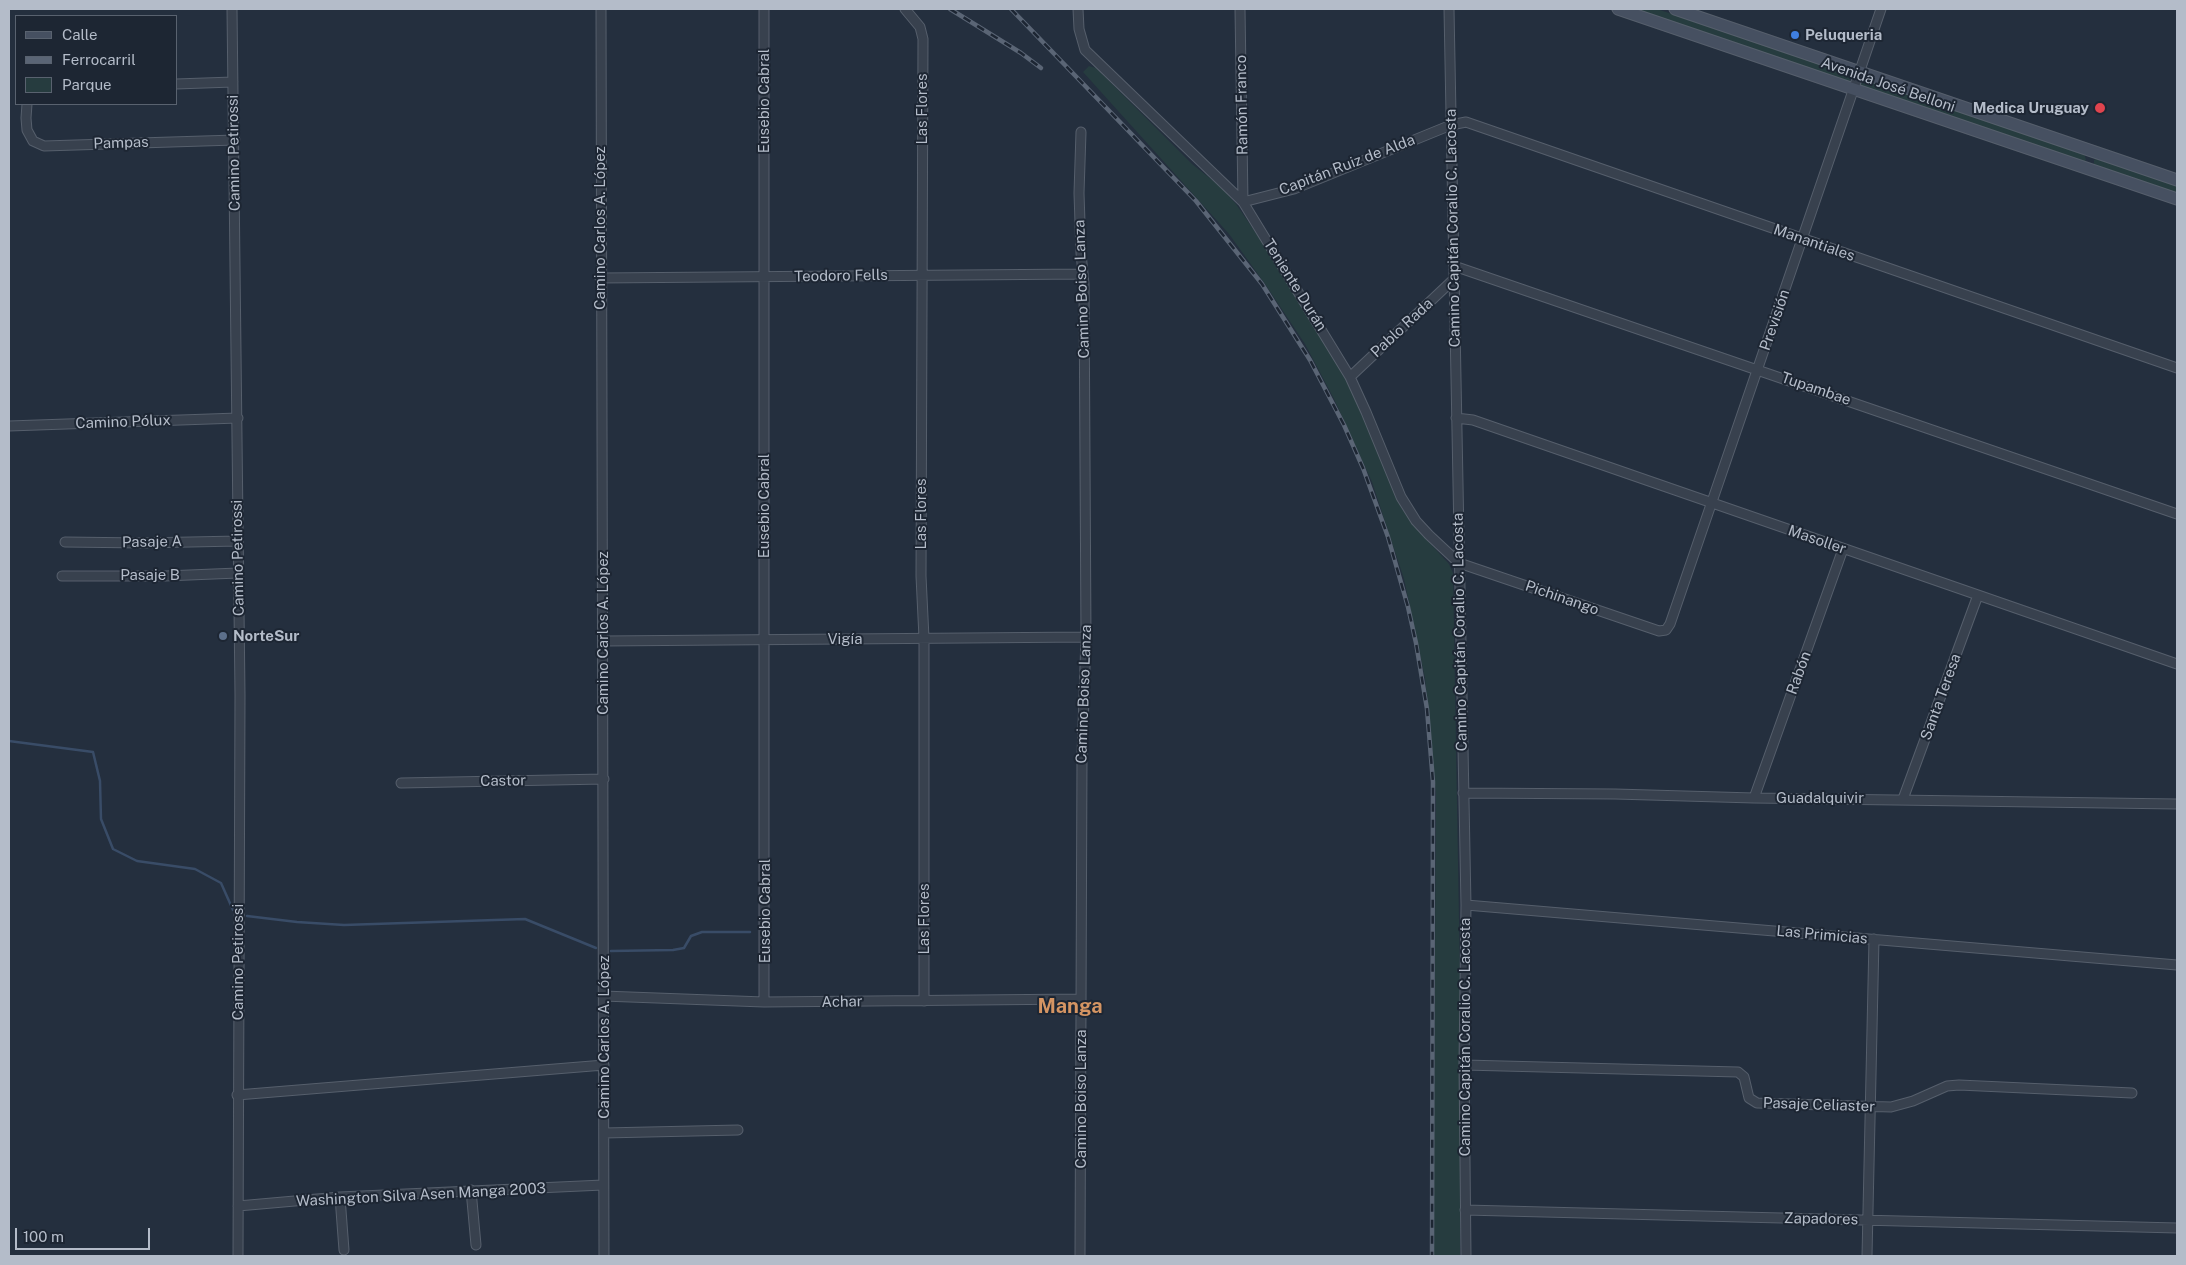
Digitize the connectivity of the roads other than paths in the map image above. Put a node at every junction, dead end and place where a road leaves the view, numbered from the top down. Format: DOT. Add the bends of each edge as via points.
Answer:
graph roads {
  1 [pos="232,9"];
  2 [pos="601,9"];
  3 [pos="764,9"];
  4 [pos="904,9"];
  5 [pos="1078,9"];
  6 [pos="1240,9"];
  7 [pos="1449,9"];
  8 [pos="1618,9"];
  9 [pos="1675,9"];
  10 [pos="1882,9"];
  11 [pos="1860,72"];
  12 [pos="233,82"];
  13 [pos="178,84"];
  14 [pos="1854,89"];
  15 [pos="27,105"];
  16 [pos="1451,125"];
  17 [pos="1081,132"];
  18 [pos="235,140"];
  19 [pos="2093,152"];
  20 [pos="2088,169"];
  21 [pos="2177,180"];
  22 [pos="2177,199"];
  23 [pos="1243,202"];
  24 [pos="1802,239"];
  25 [pos="1454,266"];
  26 [pos="921,274"];
  27 [pos="1083,274"];
  28 [pos="764,277"];
  29 [pos="600,278"];
  30 [pos="1454,279"];
  31 [pos="2177,368"];
  32 [pos="1758,369"];
  33 [pos="1350,377"];
  34 [pos="238,418"];
  35 [pos="1456,418"];
  36 [pos="9,426"];
  37 [pos="1712,503"];
  38 [pos="2177,514"];
  39 [pos="238,541"];
  40 [pos="65,542"];
  41 [pos="1843,549"];
  42 [pos="1459,563"];
  43 [pos="238,573"];
  44 [pos="62,576"];
  45 [pos="1978,595"];
  46 [pos="1666,630"];
  47 [pos="1086,637"];
  48 [pos="924,638"];
  49 [pos="764,639"];
  50 [pos="604,640"];
  51 [pos="2177,664"];
  52 [pos="604,779"];
  53 [pos="401,783"];
  54 [pos="1463,793"];
  55 [pos="1754,798"];
  56 [pos="1904,799"];
  57 [pos="2177,804"];
  58 [pos="1466,905"];
  59 [pos="1874,940"];
  60 [pos="2177,965"];
  61 [pos="603,996"];
  62 [pos="1081,999"];
  63 [pos="924,1001"];
  64 [pos="764,1002"];
  65 [pos="1464,1064"];
  66 [pos="604,1065"];
  67 [pos="2132,1093"];
  68 [pos="237,1094"];
  69 [pos="1870,1107"];
  70 [pos="738,1130"];
  71 [pos="604,1133"];
  72 [pos="603,1185"];
  73 [pos="472,1190"];
  74 [pos="340,1197"];
  75 [pos="238,1206"];
  76 [pos="1465,1210"];
  77 [pos="1868,1220"];
  78 [pos="2177,1228"];
  79 [pos="476,1245"];
  80 [pos="344,1250"];
  81 [pos="238,1256"];
  82 [pos="604,1256"];
  83 [pos="1080,1256"];
  84 [pos="1466,1256"];
  85 [pos="1867,1256"];
  1 -- 12 [label="street, Camino Petirossi"];
  2 -- 29 [label="street, Camino Carlos A. López"];
  3 -- 28 [label="street, Eusebio Cabral"];
  4 -- 26 [label="street, Las Flores" via="920,27 923,39"];
  5 -- 23 [label="street, Teniente Durán" via="1085,50"];
  6 -- 23 [label="street, Ramón Franco"];
  7 -- 16 [label="street, Camino Capitán Coralio C. Lacosta"];
  8 -- 14 [label="main road, Avenida José Belloni"];
  9 -- 11 [label="main road, Avenida José Belloni"];
  10 -- 11 [label="street, Previsión"];
  11 -- 14 [label="street, Previsión"];
  11 -- 19 [label="main road, Avenida José Belloni"];
  12 -- 13 [label="street"];
  12 -- 18 [label="street, Camino Petirossi"];
  14 -- 20 [label="main road, Avenida José Belloni"];
  14 -- 24 [label="street, Previsión"];
  15 -- 18 [label="street, Pampas" via="27,130 33,141 44,146"];
  16 -- 23 [label="street, Capitán Ruiz de Alda" via="1294,189"];
  16 -- 24 [label="street, Manantiales" via="1466,122"];
  16 -- 25 [label="street, Camino Capitán Coralio C. Lacosta"];
  17 -- 27 [label="street, Camino Boiso Lanza" via="1079,193"];
  18 -- 34 [label="street, Camino Petirossi"];
  19 -- 20 [label="main road"];
  19 -- 21 [label="main road, Avenida José Belloni"];
  20 -- 22 [label="main road, Avenida José Belloni"];
  23 -- 33 [label="street, Teniente Durán"];
  24 -- 31 [label="street, Manantiales"];
  24 -- 32 [label="street, Previsión"];
  25 -- 30 [label="street, Camino Capitán Coralio C. Lacosta"];
  25 -- 32 [label="street, Tupambae"];
  26 -- 27 [label="street, Teodoro Fells"];
  26 -- 28 [label="street, Teodoro Fells"];
  26 -- 48 [label="street, Las Flores"];
  27 -- 47 [label="street, Camino Boiso Lanza"];
  28 -- 29 [label="street, Teodoro Fells"];
  28 -- 49 [label="street, Eusebio Cabral"];
  29 -- 50 [label="street, Camino Carlos A. López"];
  30 -- 33 [label="street, Pablo Rada"];
  30 -- 35 [label="street, Camino Capitán Coralio C. Lacosta"];
  32 -- 37 [label="street, Previsión"];
  32 -- 38 [label="street, Tupambae"];
  33 -- 42 [label="street, Teniente Durán" via="1401,498 1416,521"];
  34 -- 36 [label="street, Camino Pólux"];
  34 -- 39 [label="street, Camino Petirossi"];
  35 -- 37 [label="street, Masoller" via="1473,420"];
  35 -- 42 [label="street, Camino Capitán Coralio C. Lacosta"];
  37 -- 41 [label="street, Masoller"];
  37 -- 46 [label="street, Previsión"];
  39 -- 40 [label="street, Pasaje A"];
  39 -- 43 [label="street, Camino Petirossi"];
  41 -- 45 [label="street, Masoller"];
  41 -- 55 [label="street, Rabón"];
  42 -- 46 [label="street, Pichinango" via="1659,631"];
  42 -- 54 [label="street, Camino Capitán Coralio C. Lacosta"];
  43 -- 44 [label="street, Pasaje B"];
  43 -- 68 [label="street, Camino Petirossi"];
  45 -- 51 [label="street, Masoller"];
  45 -- 56 [label="street, Santa Teresa"];
  47 -- 48 [label="street, Vigía"];
  47 -- 62 [label="street, Camino Boiso Lanza"];
  48 -- 49 [label="street, Vigía"];
  48 -- 63 [label="street, Las Flores"];
  49 -- 50 [label="street, Vigía"];
  49 -- 64 [label="street, Eusebio Cabral"];
  50 -- 52 [label="street, Camino Carlos A. López"];
  52 -- 53 [label="street, Castor"];
  52 -- 61 [label="street, Camino Carlos A. López"];
  54 -- 55 [label="street, Guadalquivir"];
  54 -- 58 [label="street, Camino Capitán Coralio C. Lacosta"];
  55 -- 56 [label="street, Guadalquivir"];
  56 -- 57 [label="street, Guadalquivir"];
  58 -- 59 [label="street, Las Primicias"];
  58 -- 65 [label="street, Camino Capitán Coralio C. Lacosta"];
  59 -- 60 [label="street, Las Primicias"];
  59 -- 69 [label="street"];
  61 -- 64 [label="street, Achar"];
  61 -- 66 [label="street, Camino Carlos A. López"];
  62 -- 63 [label="street, Achar"];
  62 -- 83 [label="street, Camino Boiso Lanza"];
  63 -- 64 [label="street, Achar"];
  65 -- 69 [label="street, Pasaje Celiaster" via="1738,1072 1744,1077 1752,1102"];
  65 -- 76 [label="street, Camino Capitán Coralio C. Lacosta"];
  66 -- 68 [label="street"];
  66 -- 71 [label="street, Camino Carlos A. López"];
  67 -- 69 [label="street, Pasaje Celiaster" via="1959,1085 1947,1086 1902,1104"];
  68 -- 75 [label="street, Camino Petirossi"];
  69 -- 77 [label="street"];
  70 -- 71 [label="street"];
  71 -- 72 [label="street, Camino Carlos A. López"];
  72 -- 73 [label="street, Washington Silva Asen Manga 2003"];
  72 -- 82 [label="street, Camino Carlos A. López"];
  73 -- 74 [label="street, Washington Silva Asen Manga 2003"];
  73 -- 79 [label="street"];
  74 -- 75 [label="street, Washington Silva Asen Manga 2003"];
  74 -- 80 [label="street"];
  75 -- 81 [label="street, Camino Petirossi"];
  76 -- 77 [label="street, Zapadores"];
  76 -- 84 [label="street, Camino Capitán Coralio C. Lacosta"];
  77 -- 78 [label="street, Zapadores"];
  77 -- 85 [label="street"];
}
